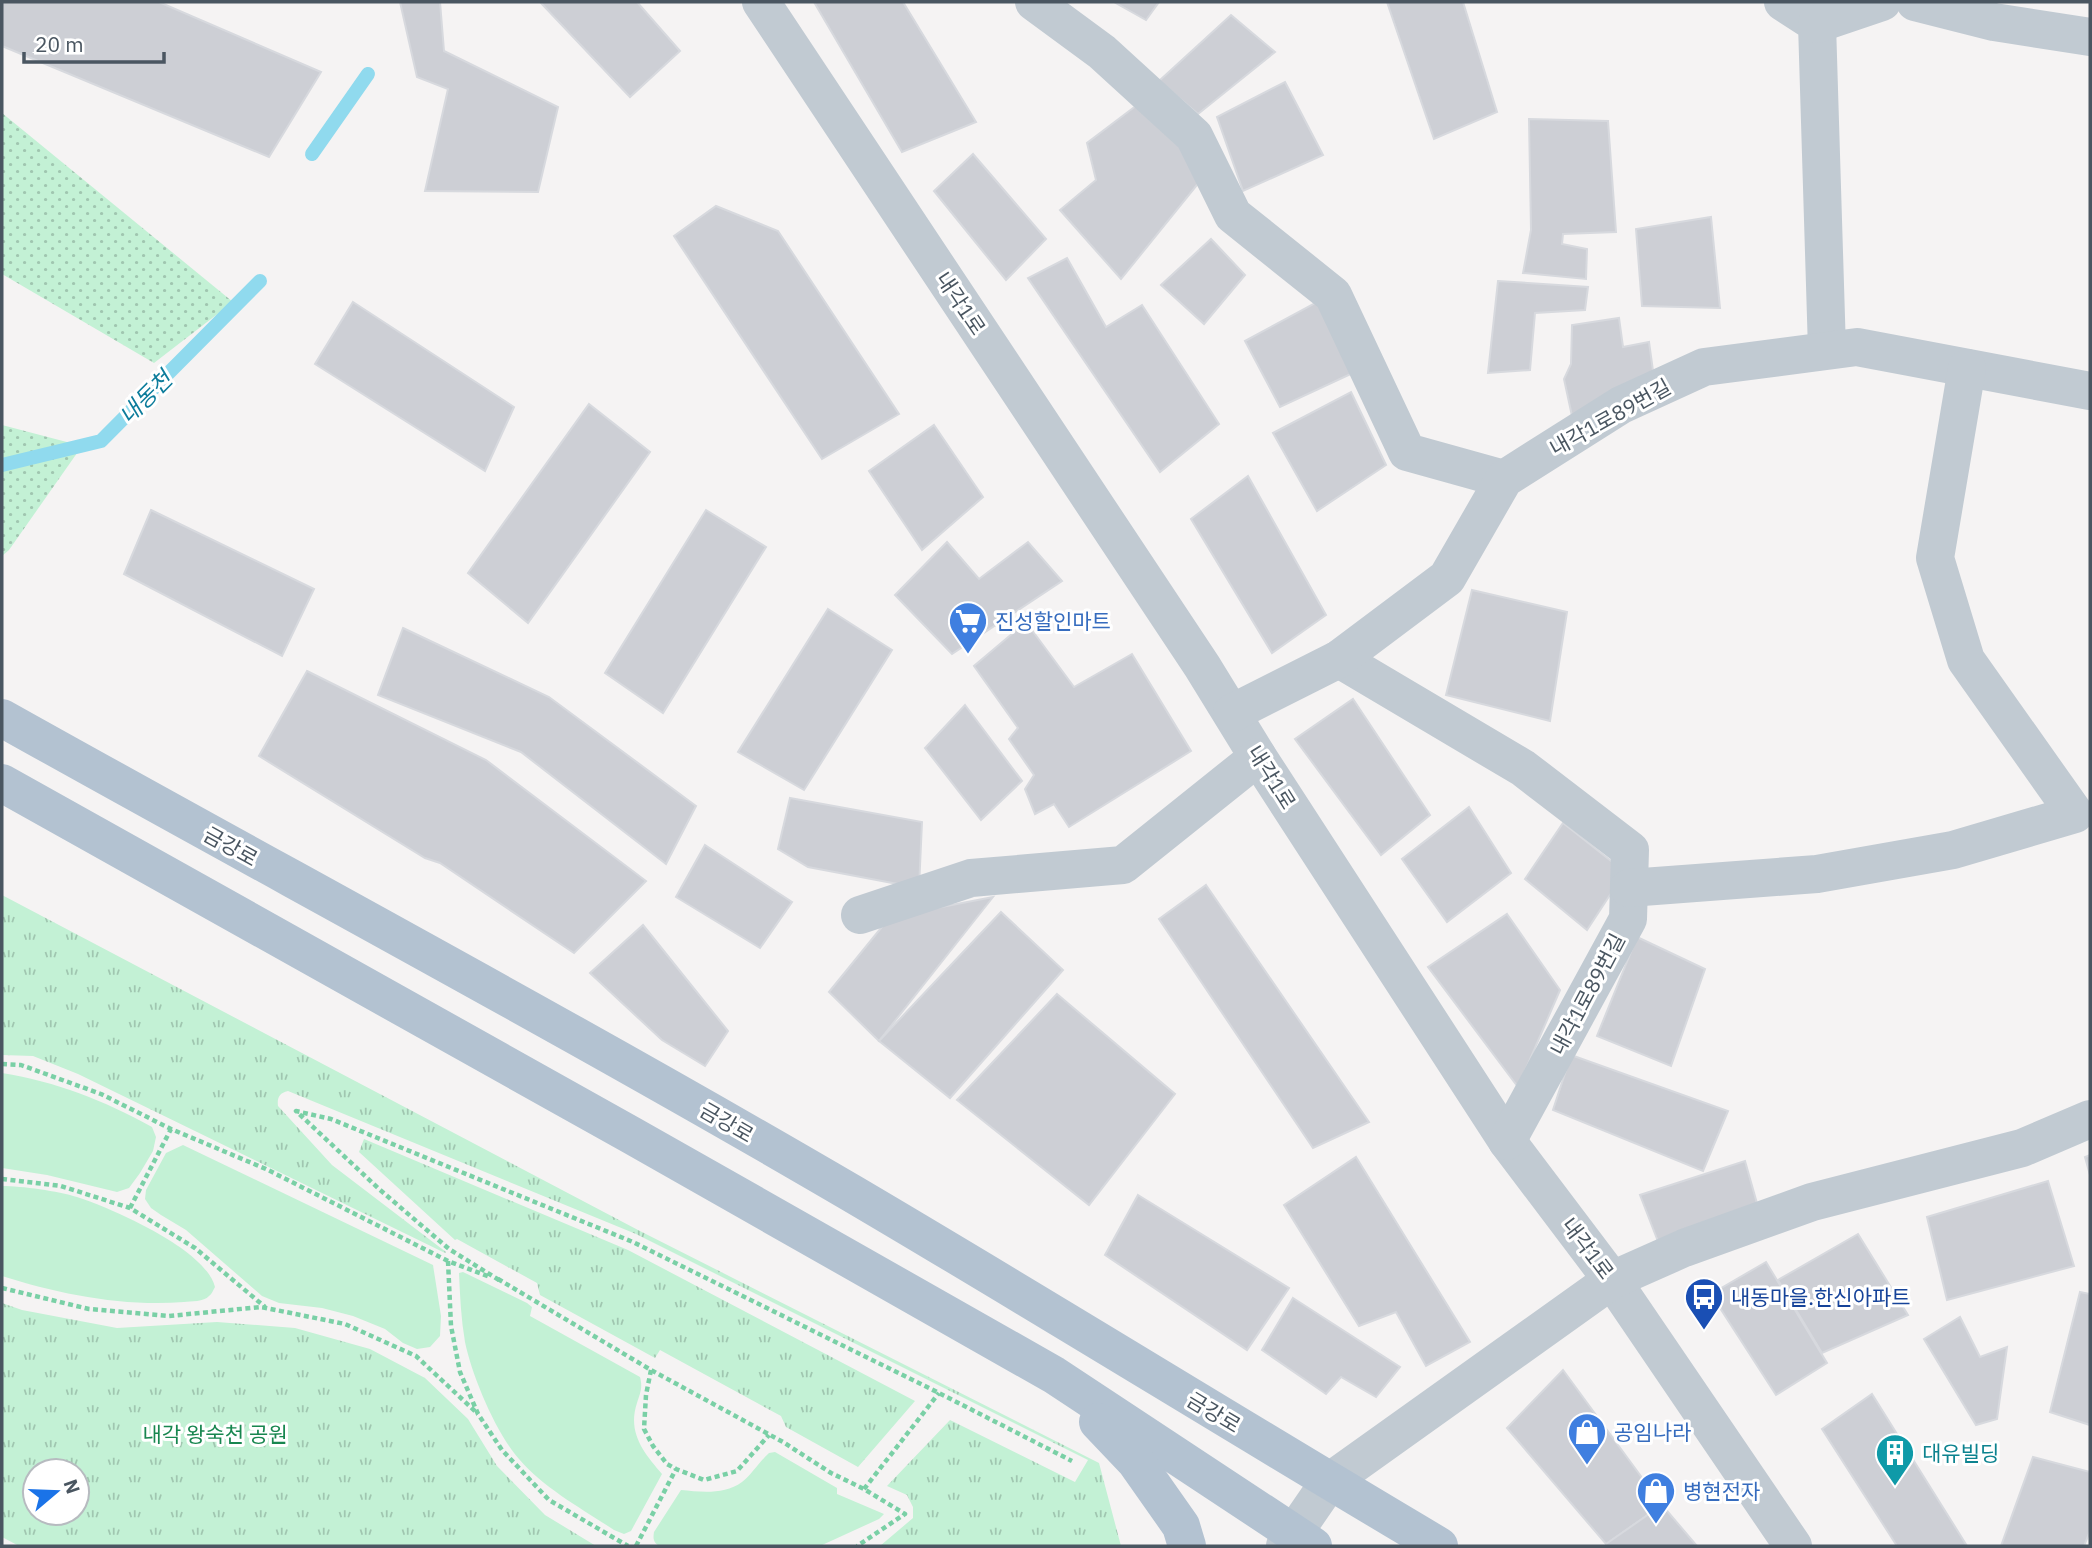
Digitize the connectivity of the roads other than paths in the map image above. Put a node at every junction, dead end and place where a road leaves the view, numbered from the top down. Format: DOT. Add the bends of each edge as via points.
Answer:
graph roads {
  1 [pos="761,2"];
  2 [pos="1034,2"];
  3 [pos="1783,2"];
  4 [pos="1882,2"];
  5 [pos="1915,2"];
  6 [pos="1817,24"];
  7 [pos="2090,37"];
  8 [pos="1827,350"];
  9 [pos="1967,368"];
  10 [pos="2090,391"];
  11 [pos="1504,479"];
  12 [pos="1339,659"];
  13 [pos="1232,713"];
  14 [pos="2,719"];
  15 [pos="1258,757"];
  16 [pos="2,782"];
  17 [pos="2082,817"];
  18 [pos="1629,888"];
  19 [pos="860,915"];
  20 [pos="2090,1119"];
  21 [pos="1507,1141"];
  22 [pos="1612,1280"];
  23 [pos="1054,1375"];
  24 [pos="1329,1482"];
  25 [pos="1298,1542"];
  26 [pos="1187,1546"];
  27 [pos="1439,1546"];
  28 [pos="1793,1546"];
  1 -- 13 [label="street, 내각1로"];
  2 -- 11 [label="street" via="1102,52 1194,136 1233,215 1333,295 1407,452"];
  3 -- 6 [label="street"];
  4 -- 6 [label="street"];
  5 -- 7 [label="street" via="1994,22"];
  6 -- 8 [label="street"];
  8 -- 9 [label="street, 내각1로89번길" via="1857,346"];
  8 -- 11 [label="street, 내각1로89번길" via="1704,366 1621,405"];
  9 -- 10 [label="street, 내각1로89번길"];
  9 -- 17 [label="street" via="1936,558 1966,660"];
  11 -- 12 [label="street, 내각1로89번길" via="1447,578"];
  12 -- 13 [label="street, 내각1로89번길"];
  12 -- 18 [label="street, 내각1로89번길" via="1523,768 1630,850"];
  13 -- 15 [label="street, 내각1로"];
  14 -- 24 [label="main road, 금강로" via="562,1027 842,1188"];
  15 -- 19 [label="street" via="1123,864 971,878"];
  15 -- 21 [label="street, 내각1로"];
  16 -- 23 [label="main road"];
  17 -- 18 [label="street" via="1953,850 1818,874"];
  18 -- 21 [label="street, 내각1로89번길" via="1628,919"];
  20 -- 22 [label="street" via="2022,1148 1812,1202 1684,1248"];
  21 -- 22 [label="street, 내각1로"];
  22 -- 24 [label="street"];
  22 -- 28 [label="street, 내각1로"];
  23 -- 25 [label="main road"];
  23 -- 26 [label="main road" via="1136,1462 1181,1526"];
  24 -- 25 [label="street"];
  24 -- 27 [label="main road, 금강로"];
}
